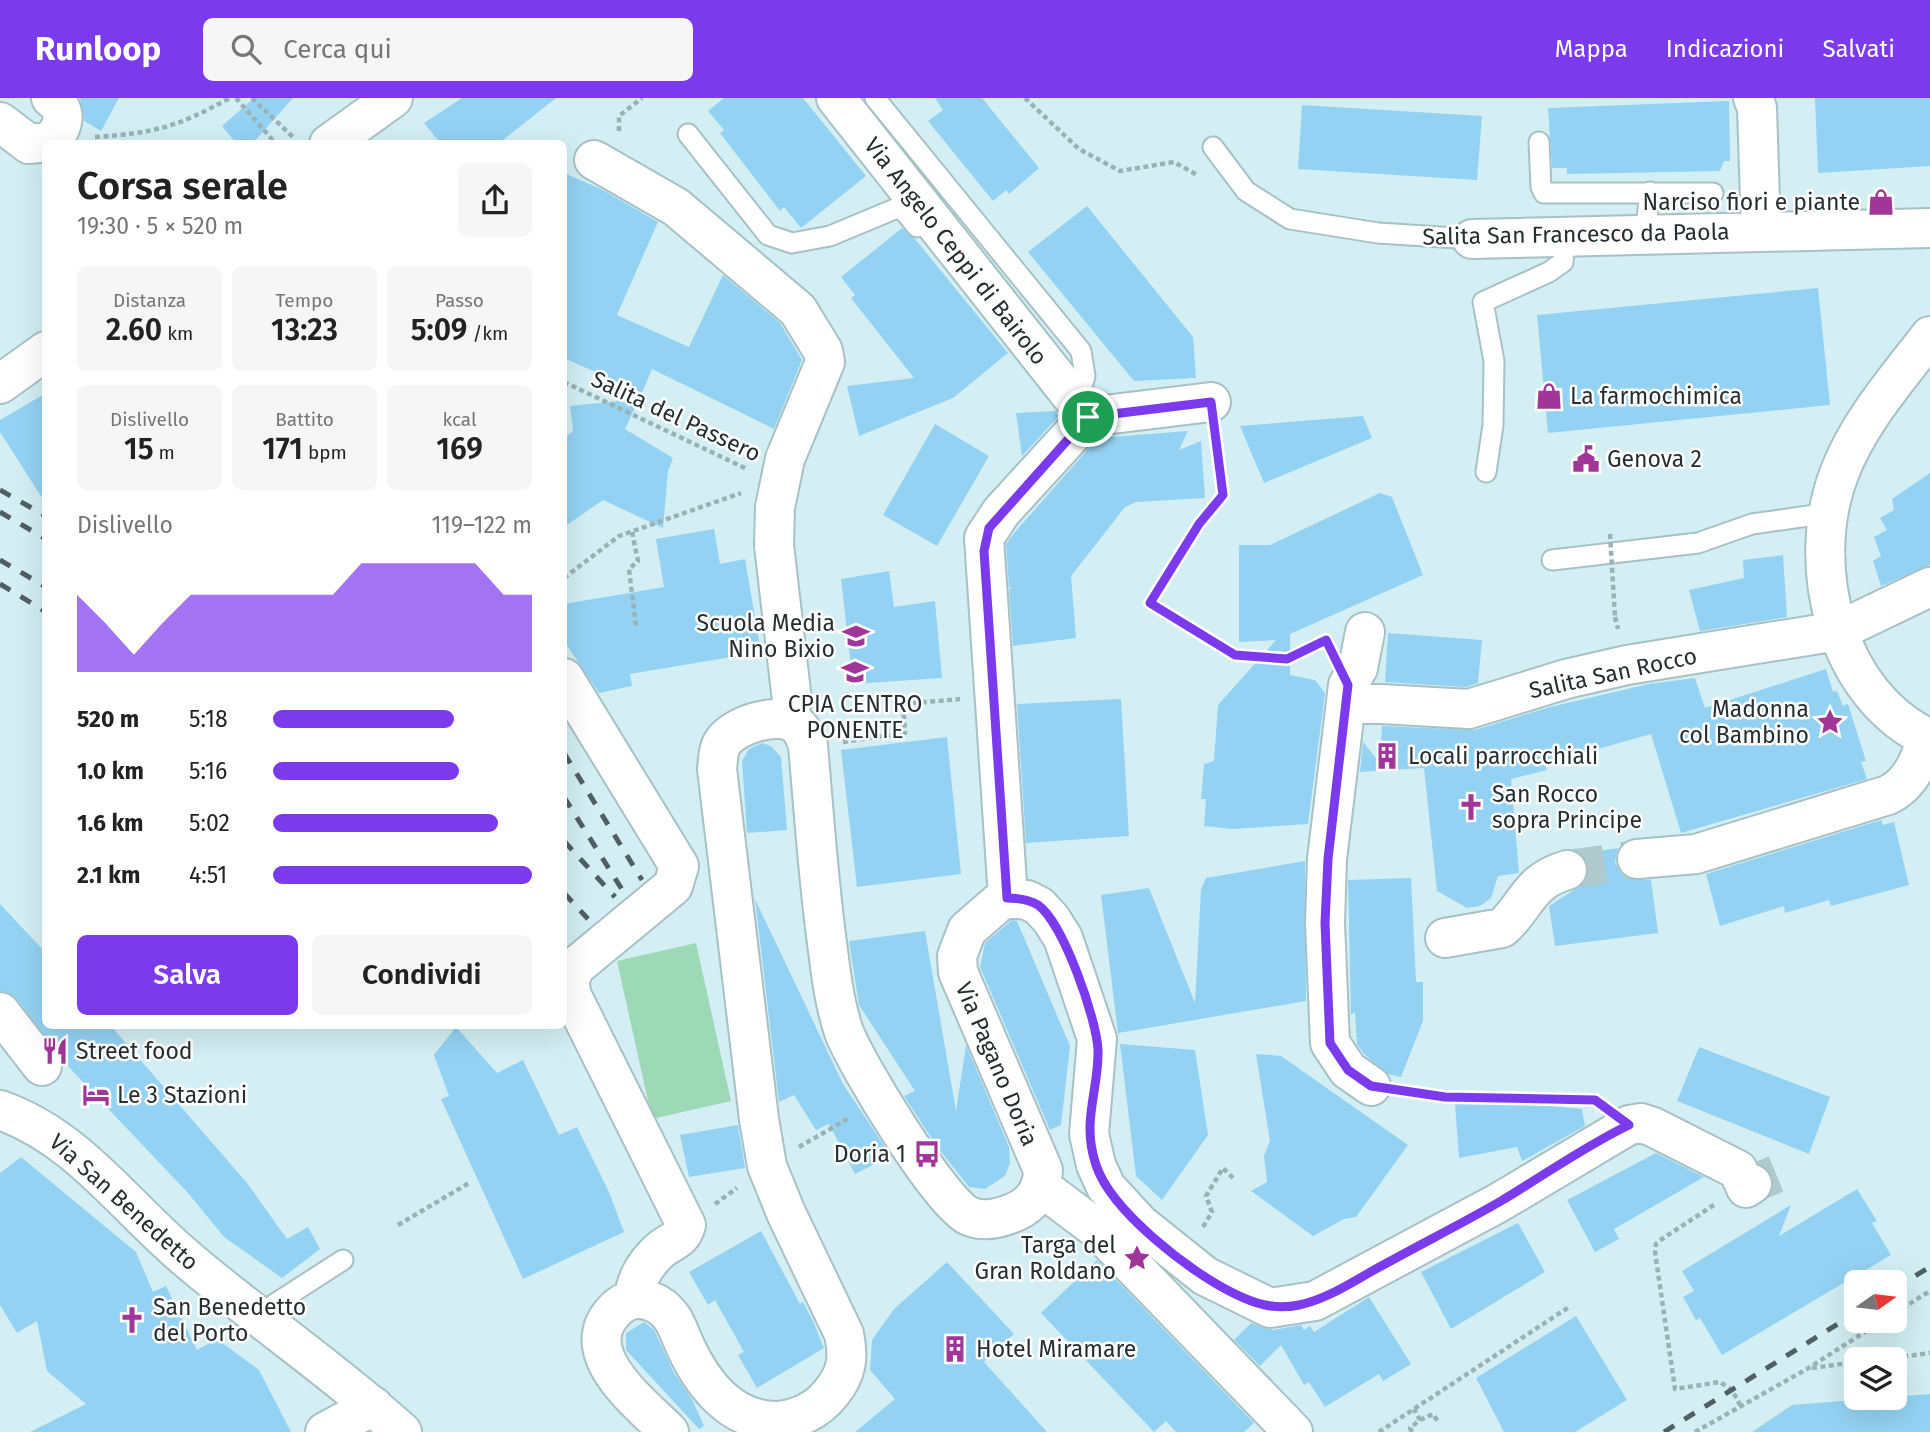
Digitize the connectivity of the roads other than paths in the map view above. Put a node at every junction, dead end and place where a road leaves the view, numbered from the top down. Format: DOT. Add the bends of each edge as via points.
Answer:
graph roads {
  1 [pos="393,98"];
  2 [pos="836,98"];
  3 [pos="875,98"];
  4 [pos="1754,98"];
  5 [pos="57,111"];
  6 [pos="0,122"];
  7 [pos="688,134"];
  8 [pos="50,140"];
  9 [pos="335,140"];
  10 [pos="1539,142"];
  11 [pos="42,144"];
  12 [pos="1213,147"];
  13 [pos="594,160"];
  14 [pos="1650,192"];
  15 [pos="1713,193"];
  16 [pos="1930,228"];
  17 [pos="1761,232"];
  18 [pos="1645,234"];
  19 [pos="1566,237"];
  20 [pos="1472,239"];
  21 [pos="42,354"];
  22 [pos="1923,355"];
  23 [pos="0,384"];
  24 [pos="1211,402"];
  25 [pos="1082,410"];
  26 [pos="1486,472"];
  27 [pos="1829,513"];
  28 [pos="1552,560"];
  29 [pos="1930,587"];
  30 [pos="1838,631"];
  31 [pos="1365,632"];
  32 [pos="567,683"];
  33 [pos="1347,693"];
  34 [pos="788,720"];
  35 [pos="1929,738"];
  36 [pos="1637,859"];
  37 [pos="1567,870"];
  38 [pos="1007,898"];
  39 [pos="1444,938"];
  40 [pos="0,1012"];
  41 [pos="42,1066"];
  42 [pos="1371,1086"];
  43 [pos="2,1113"];
  44 [pos="1040,1186"];
  45 [pos="1749,1186"];
  46 [pos="343,1260"];
  47 [pos="633,1298"];
  48 [pos="256,1316"];
  49 [pos="373,1406"];
  50 [pos="325,1432"];
  51 [pos="402,1432"];
  52 [pos="669,1432"];
  53 [pos="1293,1432"];
  1 -- 9 [label="street"];
  2 -- 25 [label="street, Via Angelo Ceppi di Bairolo"];
  3 -- 25 [label="lane, Via Angelo Ceppi di Bairolo" via="1081,351"];
  4 -- 17 [label="street, Salita San Francesco da Paola"];
  5 -- 8 [label="street"];
  6 -- 11 [label="street" via="29,144"];
  7 -- 25 [label="lane" via="768,235 792,243 830,236 888,210 905,212 1048,390"];
  10 -- 14 [label="lane" via="1544,193"];
  12 -- 20 [label="lane, Salita San Francesco da Paola" via="1246,191 1290,219 1378,233"];
  13 -- 34 [label="street, bridge" via="676,208 798,310 823,351 825,362 785,459 775,507 774,545 792,701"];
  14 -- 15 [label="lane"];
  14 -- 18 [label="lane"];
  16 -- 17 [label="street, Salita San Francesco da Paola"];
  17 -- 18 [label="street, Salita San Francesco da Paola"];
  18 -- 19 [label="street, Salita San Francesco da Paola"];
  19 -- 20 [label="street, Salita San Francesco da Paola"];
  19 -- 26 [label="lane" via="1563,262 1483,302 1494,361 1493,425"];
  21 -- 23 [label="street"];
  22 -- 27 [label="street" via="1875,408 1839,473"];
  24 -- 25 [label="street"];
  25 -- 38 [label="street" via="984,538"];
  27 -- 28 [label="lane" via="1752,524 1698,543"];
  27 -- 30 [label="street" via="1825,561"];
  29 -- 30 [label="street, Salita San Rocco"];
  30 -- 33 [label="street, Salita San Rocco" via="1627,665 1469,709"];
  30 -- 35 [label="street" via="1875,698 1899,722"];
  31 -- 33 [label="street"];
  32 -- 47 [label="street" via="680,866 673,886 575,967 569,982 686,1225 680,1239 662,1248 641,1272"];
  33 -- 42 [label="street" via="1327,872 1330,1043 1348,1070"];
  34 -- 44 [label="street" via="803,730 808,746 835,999 856,1060 941,1188 963,1212 984,1219 1002,1216 1025,1206"];
  34 -- 47 [label="street" via="736,728 720,744 717,769 768,1166 844,1334 845,1369 827,1398 794,1419 751,1418 715,1395 670,1314 648,1300"];
  35 -- 36 [label="street" via="1909,777 1888,795 1696,853"];
  37 -- 39 [label="street" via="1532,890 1502,928"];
  38 -- 44 [label="street, Via Pagano Doria" via="967,930 957,956 958,972 1043,1170"];
  38 -- 45 [label="street" via="1027,900 1051,919 1063,938 1088,1009 1098,1053 1089,1134 1106,1187 1183,1260 1233,1293 1270,1308 1315,1301 1498,1203 1629,1125 1653,1127 1738,1170"];
  40 -- 41 [label="street"];
  43 -- 48 [label="street, Via San Benedetto" via="38,1126 62,1143 103,1176 183,1256"];
  44 -- 53 [label="street" via="1097,1229"];
  46 -- 48 [label="lane"];
  47 -- 52 [label="street" via="606,1321 601,1345 615,1376"];
  48 -- 49 [label="street, Via San Benedetto"];
  49 -- 50 [label="street"];
  49 -- 51 [label="street, Via San Benedetto"];
}
